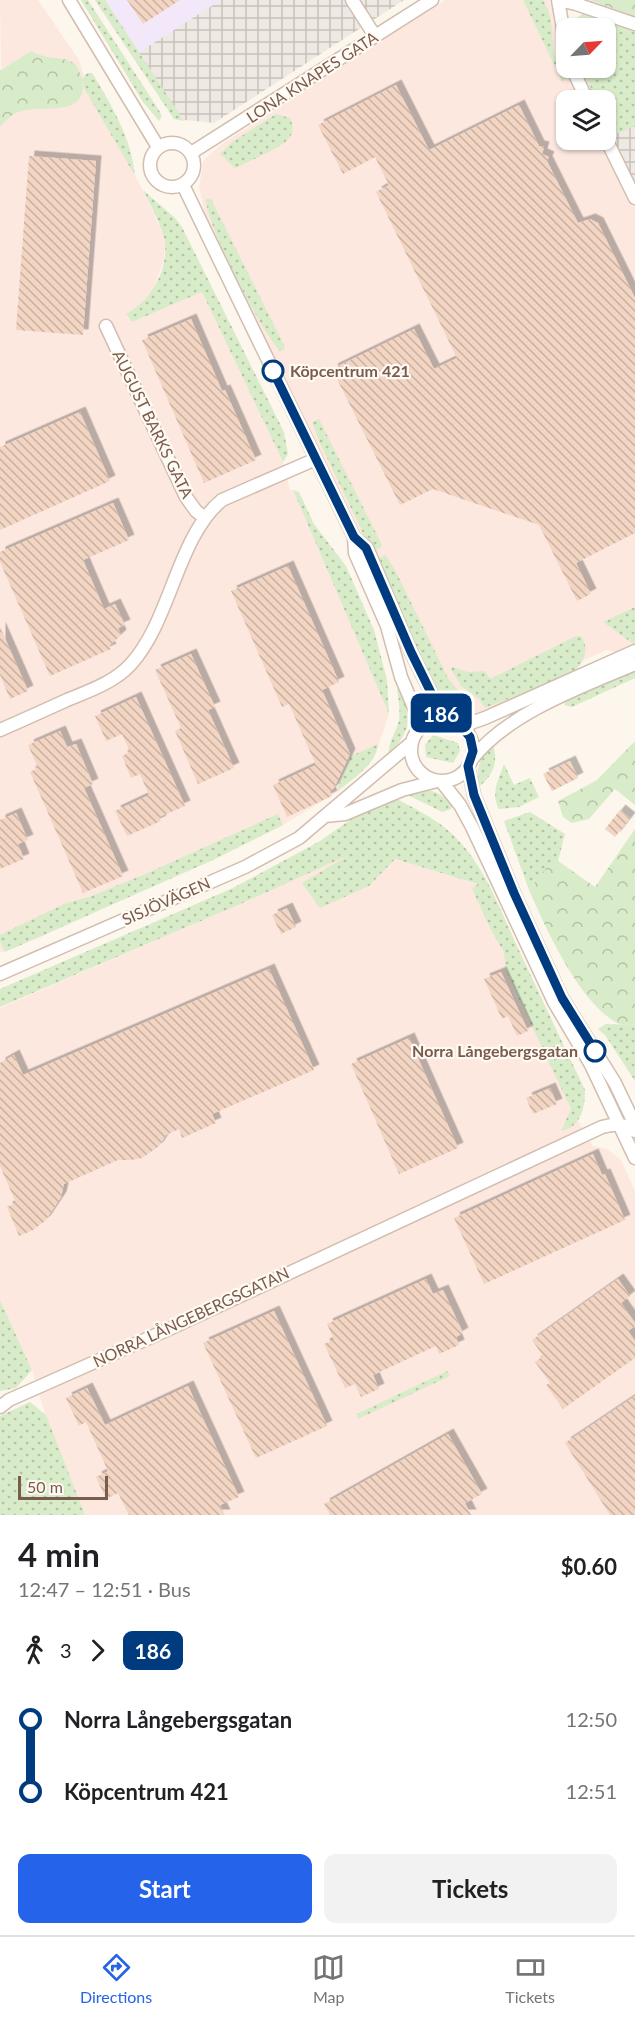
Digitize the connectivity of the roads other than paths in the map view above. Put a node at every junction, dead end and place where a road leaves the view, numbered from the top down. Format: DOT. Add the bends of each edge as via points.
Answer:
graph roads {
  1 [pos="69,0"];
  2 [pos="352,0"];
  3 [pos="432,0"];
  4 [pos="558,0"];
  5 [pos="561,18"];
  6 [pos="635,24"];
  7 [pos="375,36"];
  8 [pos="158,147"];
  9 [pos="611,150"];
  10 [pos="191,153"];
  11 [pos="183,185"];
  12 [pos="635,198"];
  13 [pos="106,326"];
  14 [pos="316,459"];
  15 [pos="205,518"];
  16 [pos="354,537"];
  17 [pos="635,651"];
  18 [pos="635,664"];
  19 [pos="444,719"];
  20 [pos="462,726"];
  21 [pos="0,730"];
  22 [pos="417,731"];
  23 [pos="411,743"];
  24 [pos="470,763"];
  25 [pos="439,781"];
  26 [pos="325,816"];
  27 [pos="0,974"];
  28 [pos="619,1124"];
  29 [pos="635,1125"];
  30 [pos="635,1131"];
  31 [pos="635,1158"];
  32 [pos="3,1402"];
  1 -- 8 [label="street"];
  2 -- 7 [label="street"];
  3 -- 7 [label="street, LONA KNAPES GATA"];
  4 -- 5 [label="street"];
  4 -- 6 [label="street"];
  7 -- 10 [label="street, LONA KNAPES GATA"];
  8 -- 10 [label="street" via="172,142"];
  8 -- 11 [label="street" via="150,161 153,177 166,187"];
  9 -- 12 [label="street"];
  10 -- 11 [label="street" via="194,171"];
  11 -- 14 [label="street"];
  13 -- 15 [label="street, AUGUST BARKS GATA" via="186,497"];
  14 -- 15 [label="street, AUGUST BARKS GATA" via="222,500"];
  14 -- 16 [label="street"];
  15 -- 21 [label="street, AUGUST BARKS GATA" via="151,634 130,666 96,688"];
  16 -- 19 [label="street" via="366,548"];
  16 -- 22 [label="street" via="356,553 387,626 415,710"];
  17 -- 20 [label="street"];
  18 -- 24 [label="street" via="511,722"];
  19 -- 20 [label="street"];
  19 -- 22 [label="street" via="431,720"];
  20 -- 24 [label="street" via="472,742"];
  22 -- 23 [label="street"];
  23 -- 25 [label="street" via="416,767 423,775"];
  23 -- 26 [label="street, SISJÖVÄGEN"];
  24 -- 25 [label="street" via="456,777"];
  24 -- 29 [label="street" via="474,795 514,893 562,998 615,1083"];
  25 -- 26 [label="street, SISJÖVÄGEN" via="402,790 345,814"];
  25 -- 28 [label="street" via="472,828 554,1002 591,1065"];
  26 -- 27 [label="street, SISJÖVÄGEN" via="299,838 245,867"];
  28 -- 30 [label="street"];
  28 -- 31 [label="street"];
  28 -- 32 [label="street, NORRA LÅNGEBERGSGATAN" via="602,1127 550,1150 176,1326"];
}
